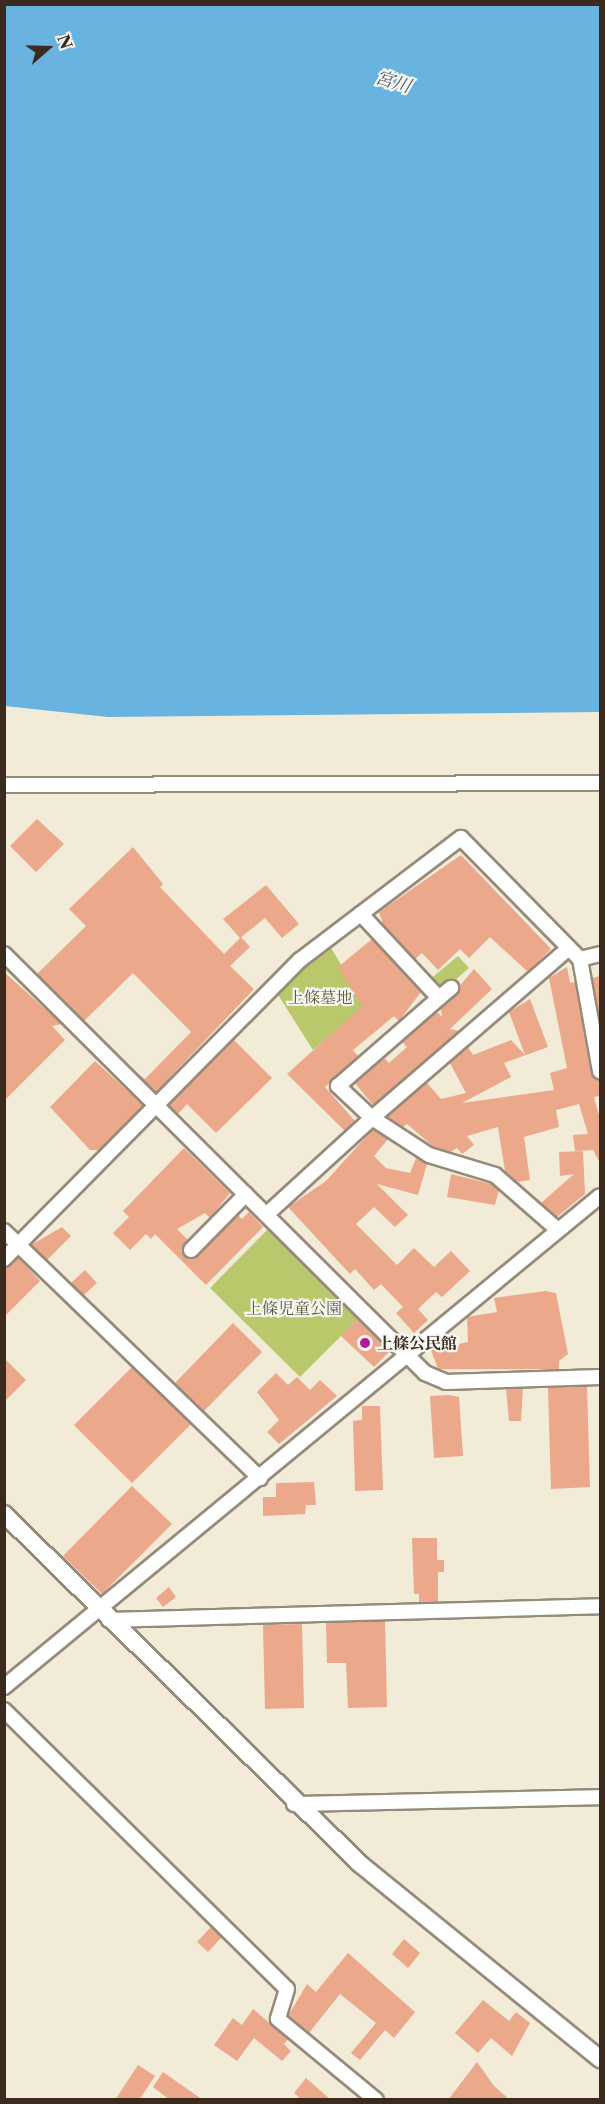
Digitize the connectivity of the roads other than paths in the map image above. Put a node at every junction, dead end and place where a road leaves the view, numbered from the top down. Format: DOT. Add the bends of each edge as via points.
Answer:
graph roads {
  1 [pos="600,783"];
  2 [pos="4,785"];
  3 [pos="361,914"];
  4 [pos="568,949"];
  5 [pos="4,954"];
  6 [pos="600,954"];
  7 [pos="580,959"];
  8 [pos="451,988"];
  9 [pos="439,998"];
  10 [pos="600,1071"];
  11 [pos="152,1106"];
  12 [pos="372,1119"];
  13 [pos="246,1194"];
  14 [pos="600,1196"];
  15 [pos="267,1214"];
  16 [pos="558,1230"];
  17 [pos="4,1231"];
  18 [pos="19,1245"];
  19 [pos="191,1250"];
  20 [pos="4,1260"];
  21 [pos="407,1355"];
  22 [pos="600,1377"];
  23 [pos="260,1478"];
  24 [pos="4,1514"];
  25 [pos="600,1606"];
  26 [pos="103,1615"];
  27 [pos="4,1687"];
  28 [pos="4,1710"];
  29 [pos="600,1797"];
  30 [pos="294,1804"];
  31 [pos="600,2059"];
  32 [pos="376,2100"];
  1 -- 2 [label="street"];
  3 -- 4 [label="street" via="461,838"];
  3 -- 9 [label="street"];
  3 -- 11 [label="street" via="300,960"];
  4 -- 7 [label="street"];
  4 -- 12 [label="street"];
  5 -- 11 [label="street"];
  6 -- 7 [label="street"];
  7 -- 10 [label="street"];
  8 -- 9 [label="street"];
  9 -- 12 [label="street" via="338,1086"];
  11 -- 13 [label="street"];
  11 -- 18 [label="street"];
  12 -- 15 [label="street"];
  12 -- 16 [label="street" via="429,1155 495,1175"];
  13 -- 15 [label="street"];
  13 -- 19 [label="street"];
  14 -- 16 [label="street"];
  15 -- 21 [label="street"];
  16 -- 21 [label="street"];
  17 -- 18 [label="street"];
  18 -- 20 [label="street"];
  18 -- 23 [label="street"];
  21 -- 22 [label="street" via="424,1373 446,1382"];
  21 -- 23 [label="street"];
  23 -- 26 [label="street"];
  24 -- 26 [label="street"];
  25 -- 26 [label="street"];
  26 -- 27 [label="street"];
  26 -- 30 [label="street"];
  28 -- 32 [label="street" via="287,1989 278,2019"];
  29 -- 30 [label="street"];
  30 -- 31 [label="street" via="359,1863"];
}
